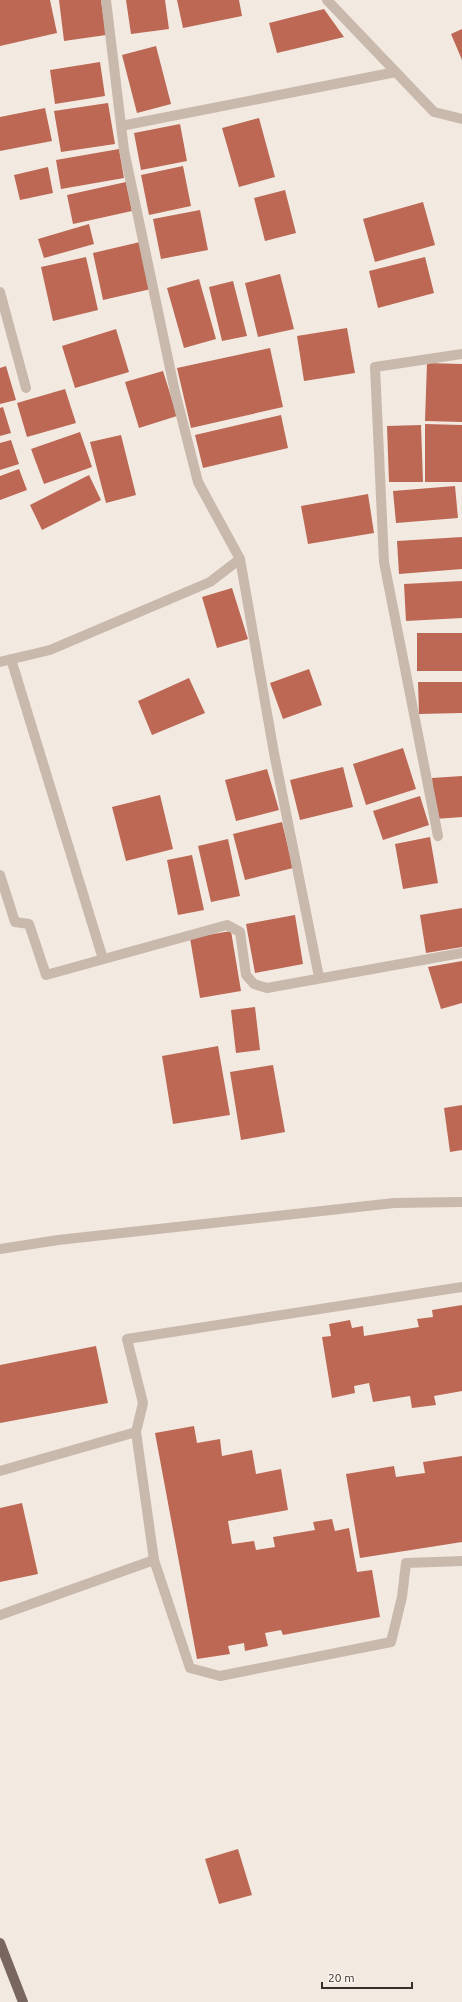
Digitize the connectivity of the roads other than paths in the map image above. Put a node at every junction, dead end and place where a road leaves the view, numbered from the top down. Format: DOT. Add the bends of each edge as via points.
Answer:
graph roads {
  1 [pos="106,0"];
  2 [pos="327,0"];
  3 [pos="396,72"];
  4 [pos="462,119"];
  5 [pos="121,126"];
  6 [pos="0,292"];
  7 [pos="462,354"];
  8 [pos="26,388"];
  9 [pos="240,559"];
  10 [pos="11,659"];
  11 [pos="0,662"];
  12 [pos="438,836"];
  13 [pos="0,875"];
  14 [pos="462,953"];
  15 [pos="103,960"];
  16 [pos="318,977"];
  17 [pos="462,1202"];
  18 [pos="0,1249"];
  19 [pos="462,1287"];
  20 [pos="136,1432"];
  21 [pos="0,1471"];
  22 [pos="154,1560"];
  23 [pos="462,1561"];
  24 [pos="0,1615"];
  25 [pos="0,1943"];
  26 [pos="23,2002"];
  1 -- 5 [label="street"];
  2 -- 3 [label="street"];
  3 -- 4 [label="street" via="434,112"];
  3 -- 5 [label="street"];
  5 -- 9 [label="street" via="175,392 198,482"];
  6 -- 8 [label="street"];
  7 -- 12 [label="street" via="375,367 384,562"];
  9 -- 10 [label="street" via="210,582 50,650"];
  9 -- 16 [label="street" via="274,753"];
  10 -- 11 [label="street"];
  10 -- 15 [label="street"];
  13 -- 15 [label="street" via="15,922 29,924 46,975"];
  14 -- 16 [label="street"];
  15 -- 16 [label="street" via="227,925 240,932 246,975 254,984 267,988"];
  17 -- 18 [label="street" via="394,1203 58,1240"];
  19 -- 20 [label="street" via="127,1339 143,1403"];
  20 -- 21 [label="street"];
  20 -- 22 [label="street"];
  22 -- 23 [label="street" via="190,1668 220,1676 391,1642 402,1597 406,1563"];
  22 -- 24 [label="street"];
  25 -- 26 [label="main road"];
}
